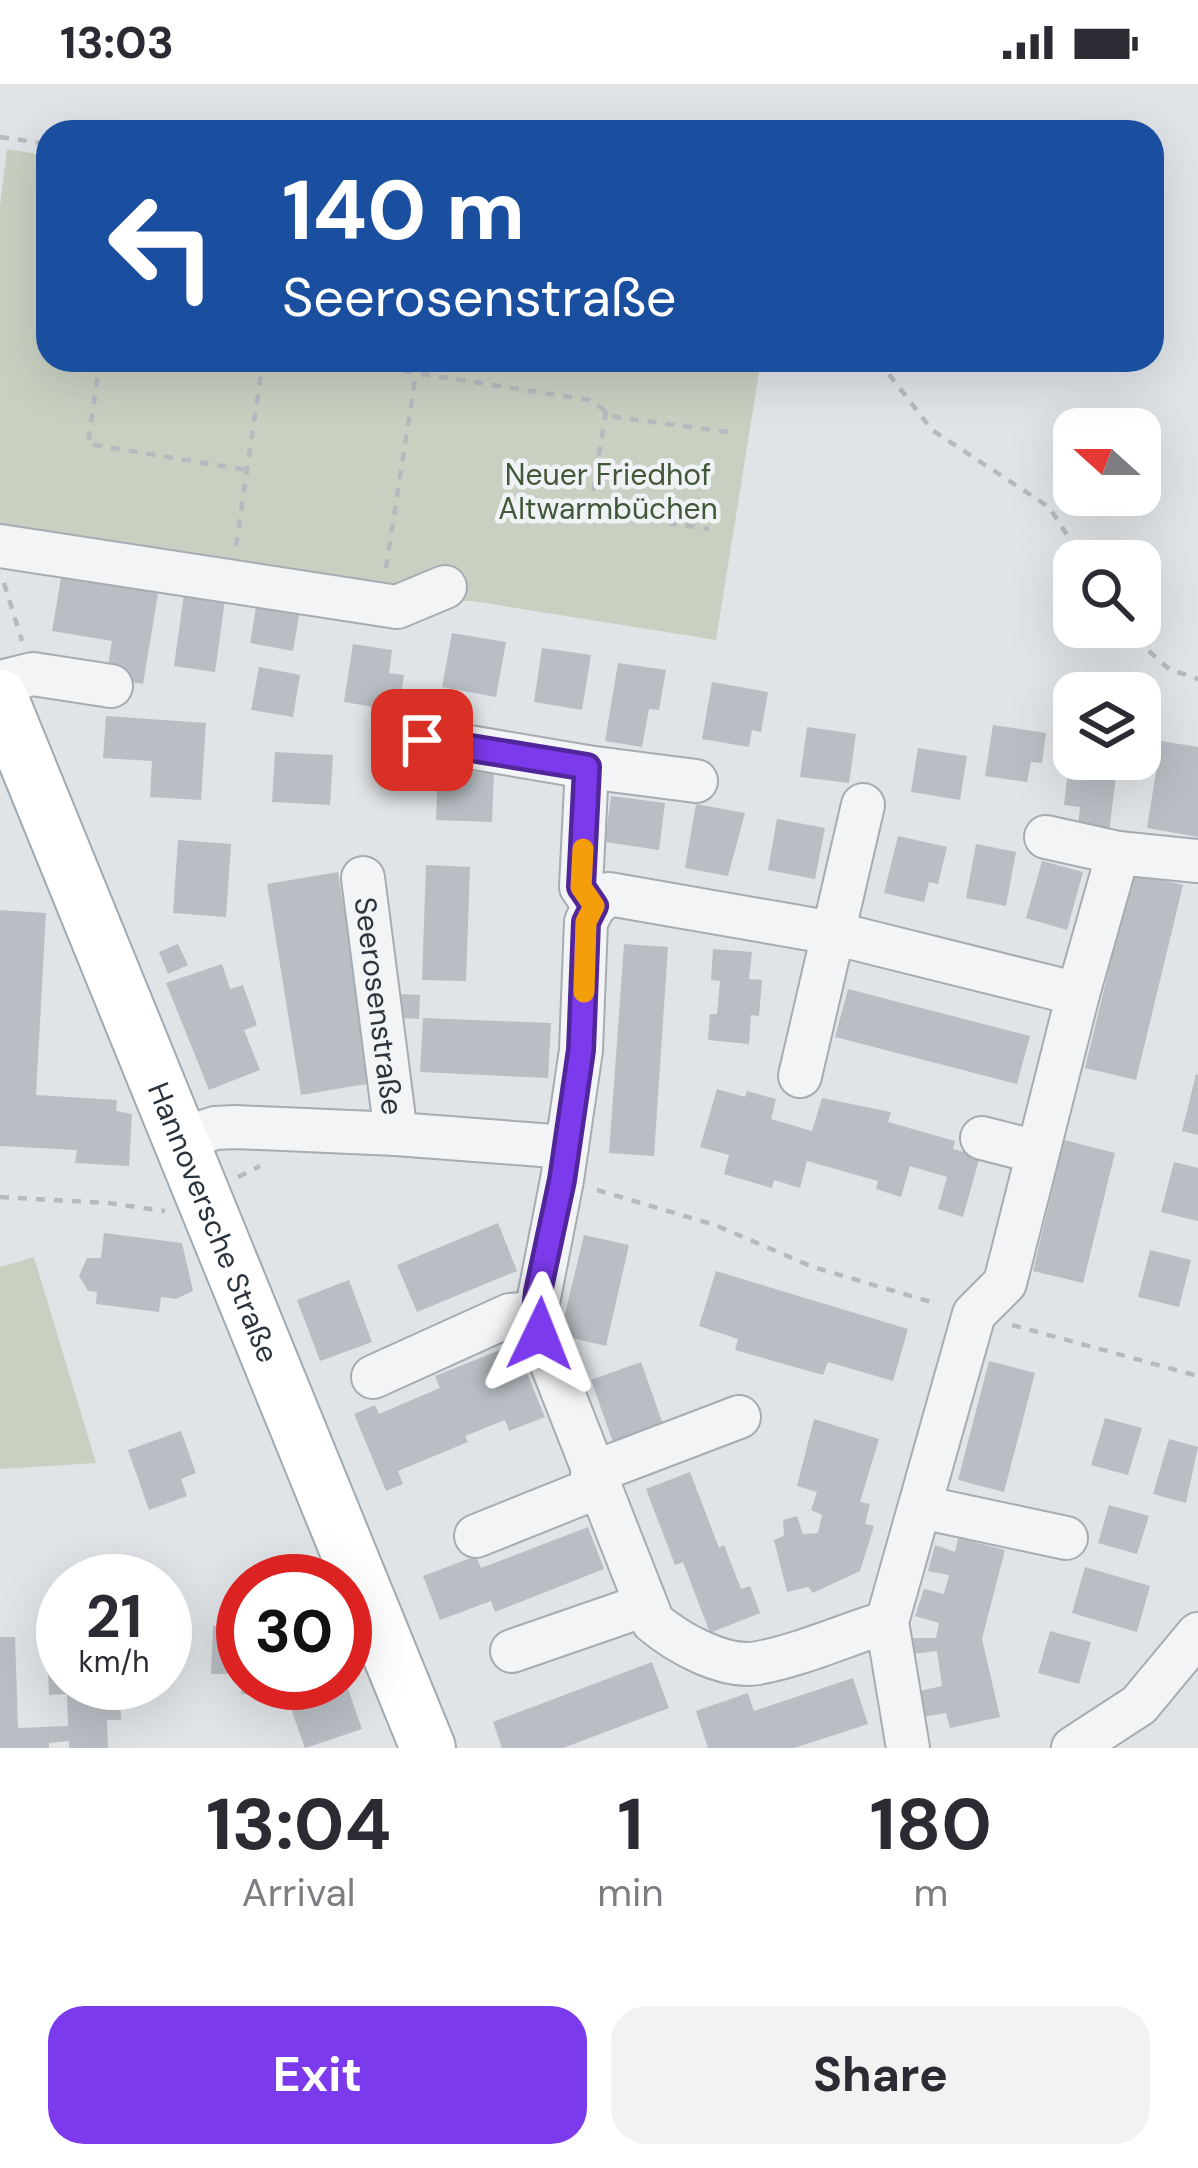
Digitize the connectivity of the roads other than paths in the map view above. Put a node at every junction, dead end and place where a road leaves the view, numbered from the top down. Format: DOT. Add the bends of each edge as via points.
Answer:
graph roads {
  1 [pos="0,546"];
  2 [pos="445,587"];
  3 [pos="0,682"];
  4 [pos="111,686"];
  5 [pos="0,697"];
  6 [pos="422,740"];
  7 [pos="587,767"];
  8 [pos="696,781"];
  9 [pos="862,806"];
  10 [pos="1046,837"];
  11 [pos="1118,853"];
  12 [pos="1198,861"];
  13 [pos="363,878"];
  14 [pos="594,906"];
  15 [pos="833,933"];
  16 [pos="1078,994"];
  17 [pos="800,1076"];
  18 [pos="396,1133"];
  19 [pos="982,1138"];
  20 [pos="182,1139"];
  21 [pos="1037,1152"];
  22 [pos="565,1164"];
  23 [pos="536,1312"];
  24 [pos="373,1377"];
  25 [pos="739,1417"];
  26 [pos="595,1480"];
  27 [pos="922,1507"];
  28 [pos="476,1536"];
  29 [pos="1066,1538"];
  30 [pos="645,1605"];
  31 [pos="887,1622"];
  32 [pos="1198,1634"];
  33 [pos="512,1651"];
  34 [pos="428,1748"];
  35 [pos="908,1748"];
  36 [pos="1072,1748"];
  1 -- 2 [label="street" via="397,607"];
  3 -- 4 [label="street" via="33,674"];
  5 -- 20 [label="main road, Hannoversche Straße"];
  6 -- 7 [label="street"];
  7 -- 8 [label="street"];
  7 -- 14 [label="street" via="581,887"];
  9 -- 15 [label="street"];
  10 -- 11 [label="street"];
  11 -- 12 [label="street"];
  11 -- 16 [label="street"];
  13 -- 18 [label="street, Seerosenstraße"];
  14 -- 15 [label="street" via="609,894"];
  14 -- 22 [label="street" via="586,922 581,1050"];
  15 -- 16 [label="street"];
  15 -- 17 [label="street"];
  16 -- 21 [label="street"];
  18 -- 20 [label="street, Seerosenstraße" via="235,1127"];
  18 -- 22 [label="street, Seerosenstraße"];
  19 -- 21 [label="street"];
  20 -- 34 [label="main road, Hannoversche Straße"];
  21 -- 27 [label="street" via="1005,1283 974,1314"];
  22 -- 23 [label="street"];
  23 -- 24 [label="street" via="510,1315"];
  23 -- 26 [label="street"];
  25 -- 26 [label="street"];
  26 -- 28 [label="street"];
  26 -- 30 [label="street"];
  27 -- 29 [label="street"];
  27 -- 31 [label="street"];
  30 -- 31 [label="street" via="671,1638 755,1664"];
  30 -- 33 [label="street"];
  31 -- 35 [label="street"];
  32 -- 36 [label="street" via="1139,1705"];
}
